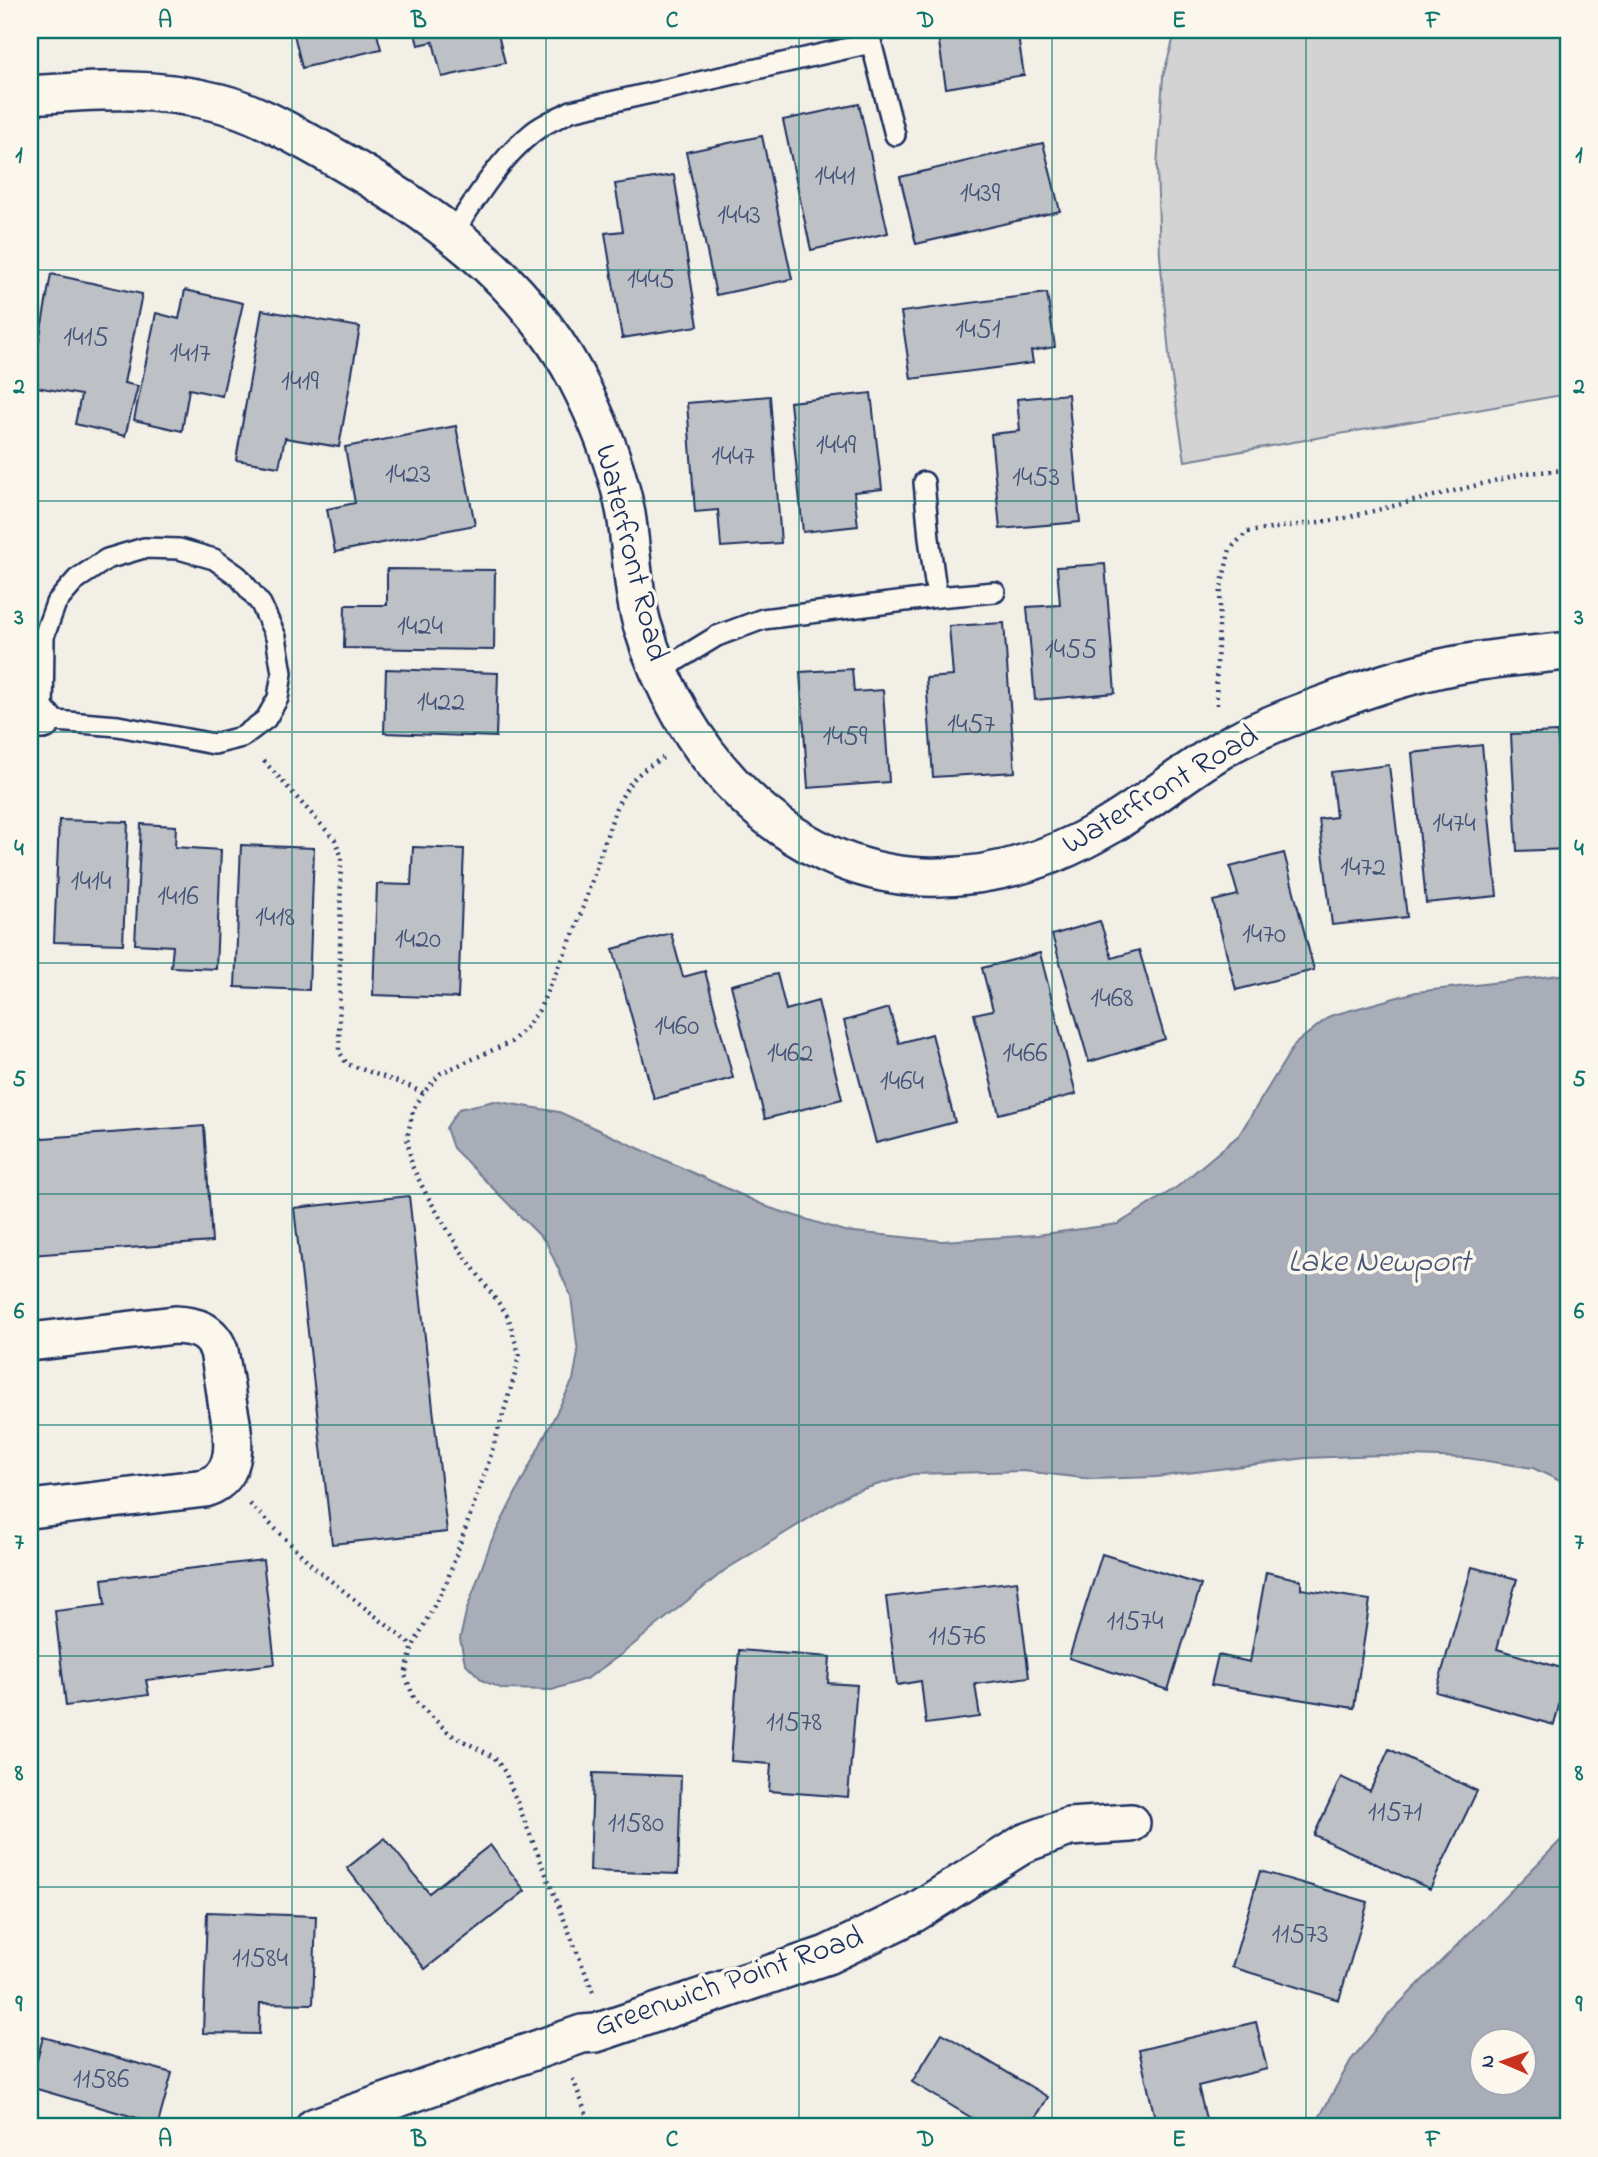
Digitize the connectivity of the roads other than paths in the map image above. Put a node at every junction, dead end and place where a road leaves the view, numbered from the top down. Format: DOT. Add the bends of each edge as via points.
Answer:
graph roads {
  1 [pos="870,36"];
  2 [pos="30,95"];
  3 [pos="895,135"];
  4 [pos="453,233"];
  5 [pos="924,482"];
  6 [pos="995,592"];
  7 [pos="937,597"];
  8 [pos="1568,650"];
  9 [pos="660,675"];
  10 [pos="37,720"];
  11 [pos="30,1342"];
  12 [pos="30,1508"];
  13 [pos="1131,1824"];
  14 [pos="315,2127"];
  1 -- 3 [label="lane"];
  1 -- 4 [label="lane" via="571,111 533,132 506,159"];
  2 -- 4 [label="street, Waterfront Road" via="106,89 169,93 225,104 282,128 367,175"];
  4 -- 9 [label="street, Waterfront Road" via="502,278 544,327 581,386 607,444 625,510 641,618"];
  5 -- 7 [label="lane"];
  6 -- 7 [label="lane"];
  7 -- 9 [label="lane" via="763,619 717,636"];
  8 -- 9 [label="street, Waterfront Road" via="1465,663 1379,684 1231,744 1106,828 1054,855 1001,871 919,877 863,867 812,847 767,817 720,772 685,724"];
  10 -- 10 [label="lane" via="44,636 56,603 77,579 107,559 144,548 179,549 214,559 238,576 261,604 276,637 282,673 278,698 265,719 242,737 214,744 118,726"];
  11 -- 12 [label="street" via="175,1325 205,1332 219,1351 234,1439 229,1468 214,1485"];
  13 -- 14 [label="street, Greenwich Point Road" via="1069,1827 1025,1843 914,1913 827,1955"];
}
